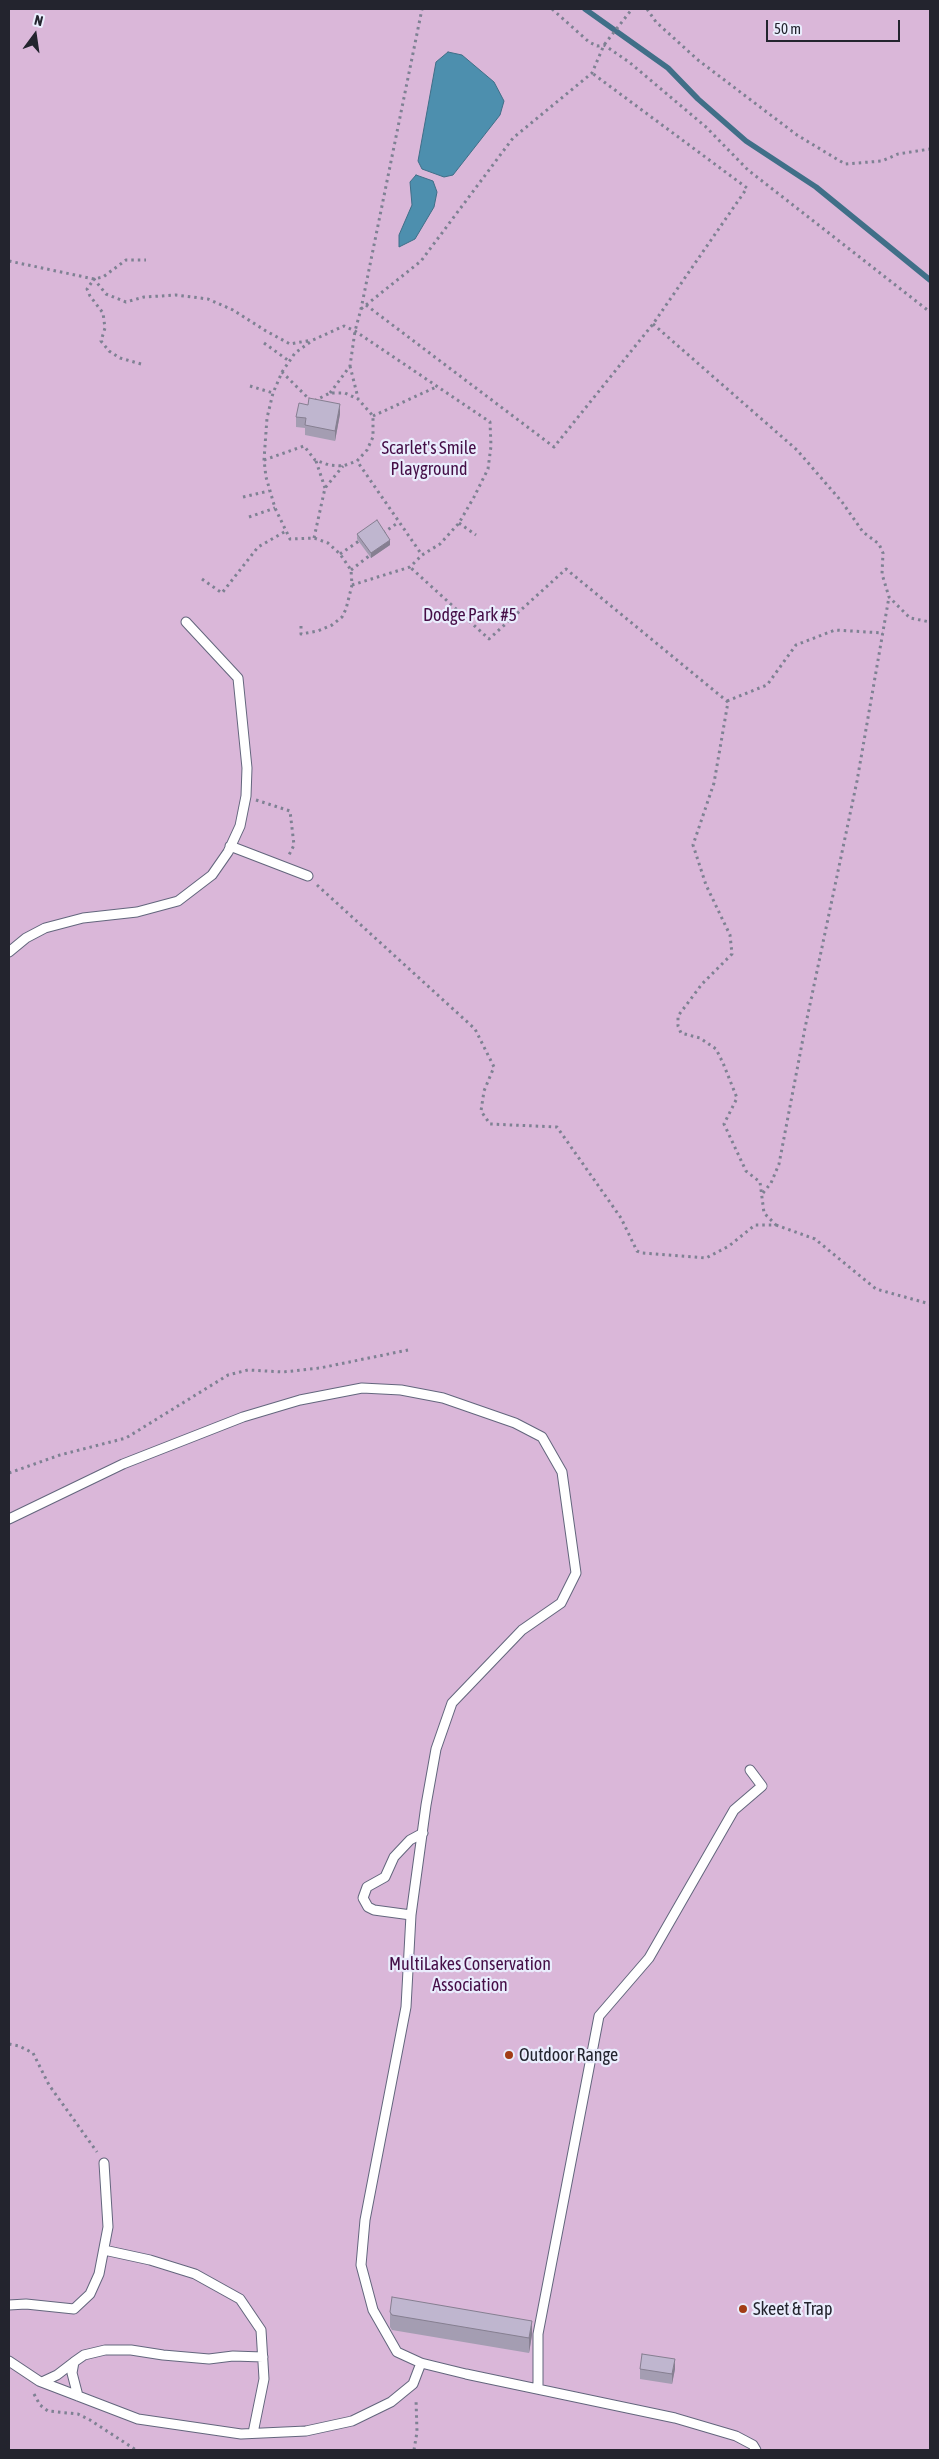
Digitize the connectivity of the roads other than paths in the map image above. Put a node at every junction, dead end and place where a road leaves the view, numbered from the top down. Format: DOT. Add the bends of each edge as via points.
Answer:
graph roads {
  1 [pos="186,622"];
  2 [pos="230,846"];
  3 [pos="308,876"];
  4 [pos="9,952"];
  5 [pos="9,1519"];
  6 [pos="750,1770"];
  7 [pos="423,1833"];
  8 [pos="412,1915"];
  9 [pos="104,2163"];
  10 [pos="104,2250"];
  11 [pos="9,2305"];
  12 [pos="263,2357"];
  13 [pos="9,2361"];
  14 [pos="74,2362"];
  15 [pos="421,2363"];
  16 [pos="42,2382"];
  17 [pos="538,2388"];
  18 [pos="78,2396"];
  19 [pos="253,2433"];
  20 [pos="756,2450"];
  1 -- 2 [label="lane" via="238,678 247,768 246,796 240,826"];
  2 -- 3 [label="lane"];
  2 -- 4 [label="lane" via="212,875 178,901 137,912 83,918 45,928"];
  5 -- 7 [label="lane" via="123,1464 244,1417 300,1400 362,1388 401,1390 443,1398 515,1423 542,1437 562,1472 576,1574 561,1603 522,1630 452,1703 436,1749"];
  6 -- 17 [label="lane" via="762,1786 734,1810 649,1958 599,2016 538,2334"];
  7 -- 8 [label="lane"];
  7 -- 8 [label="lane" via="410,1840 394,1857 385,1877 367,1887 363,1898 374,1910"];
  8 -- 15 [label="lane" via="406,2007 365,2220 361,2265 373,2310 397,2352"];
  9 -- 10 [label="lane" via="108,2227"];
  10 -- 11 [label="lane" via="99,2274 90,2294 74,2309"];
  10 -- 12 [label="lane" via="195,2274 240,2299 261,2330"];
  12 -- 14 [label="lane" via="209,2358 105,2350 84,2355"];
  12 -- 19 [label="lane" via="264,2380"];
  13 -- 16 [label="lane"];
  14 -- 16 [label="lane"];
  14 -- 18 [label="lane" via="72,2373"];
  15 -- 17 [label="lane"];
  15 -- 19 [label="lane" via="414,2384 391,2402 352,2421 306,2431"];
  16 -- 18 [label="lane"];
  17 -- 20 [label="lane" via="675,2418 736,2436"];
  18 -- 19 [label="lane" via="138,2419"];
}
